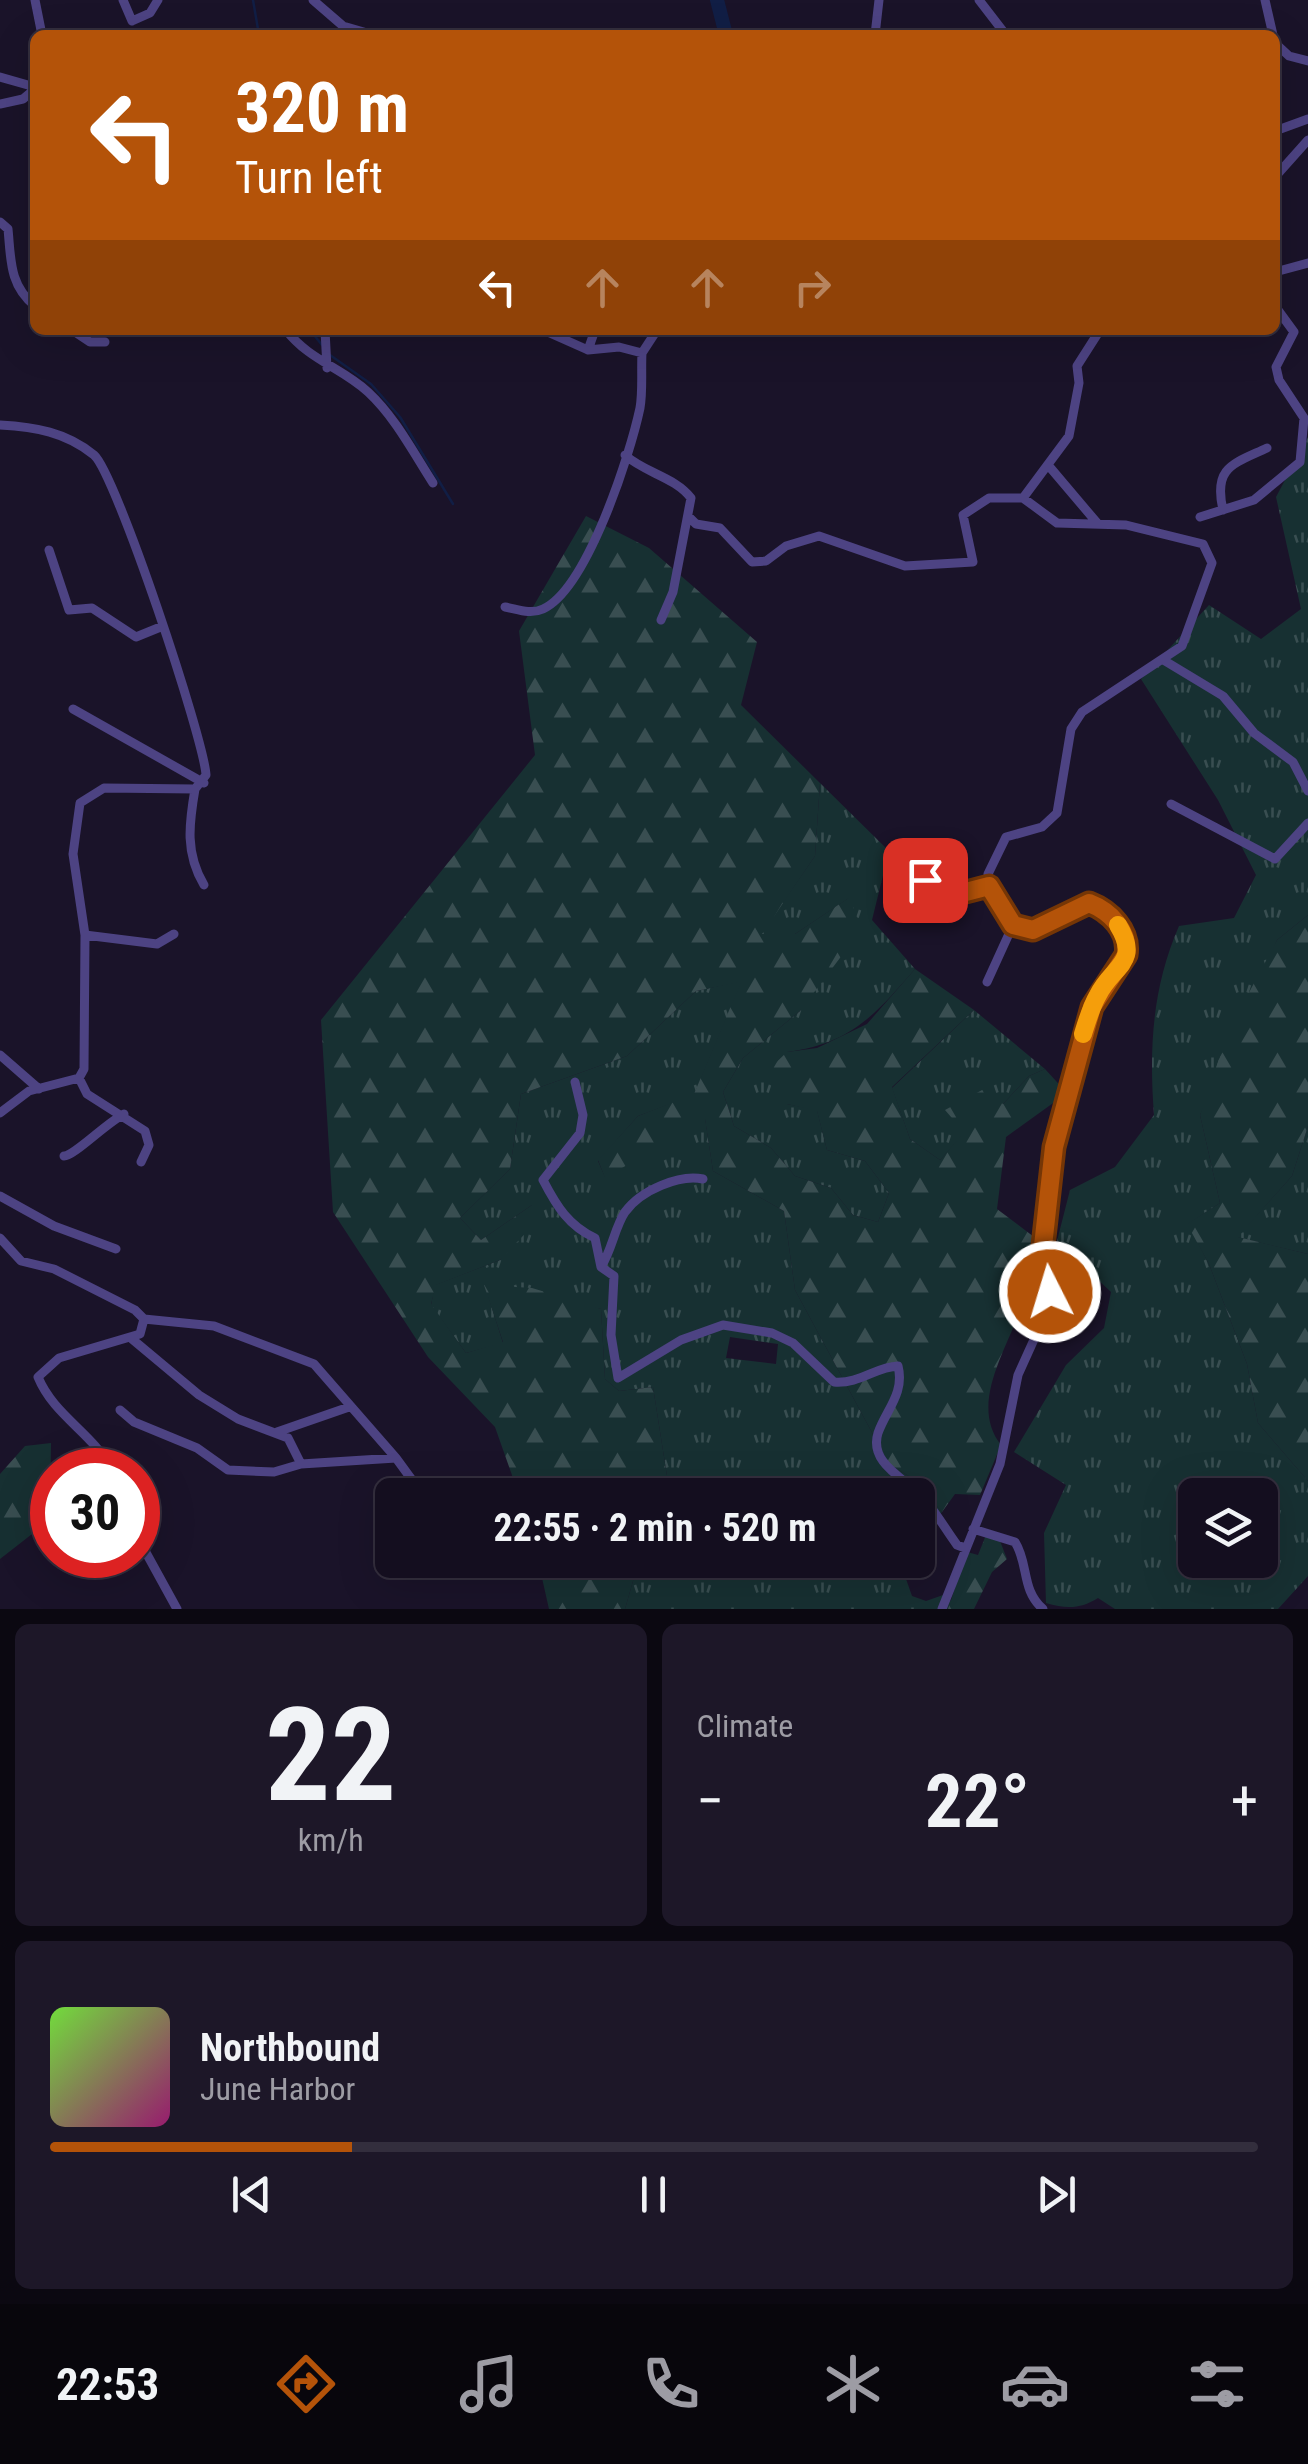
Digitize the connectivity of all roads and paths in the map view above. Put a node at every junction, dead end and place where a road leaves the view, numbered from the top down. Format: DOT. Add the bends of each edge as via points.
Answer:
graph roads {
  1 [pos="35,0"];
  2 [pos="122,0"];
  3 [pos="158,0"];
  4 [pos="314,0"];
  5 [pos="879,0"];
  6 [pos="979,0"];
  7 [pos="1265,0"];
  8 [pos="132,21"];
  9 [pos="41,30"];
  10 [pos="132,30"];
  11 [pos="357,30"];
  12 [pos="876,30"];
  13 [pos="1002,30"];
  14 [pos="1272,30"];
  15 [pos="1280,48"];
  16 [pos="1308,61"];
  17 [pos="0,77"];
  18 [pos="30,86"];
  19 [pos="30,92"];
  20 [pos="0,104"];
  21 [pos="1308,118"];
  22 [pos="1280,129"];
  23 [pos="1308,140"];
  24 [pos="1280,171"];
  25 [pos="0,222"];
  26 [pos="1308,263"];
  27 [pos="1280,271"];
  28 [pos="30,299"];
  29 [pos="1280,313"];
  30 [pos="80,335"];
  31 [pos="292,335"];
  32 [pos="326,335"];
  33 [pos="554,335"];
  34 [pos="593,335"];
  35 [pos="654,335"];
  36 [pos="1097,335"];
  37 [pos="105,342"];
  38 [pos="588,350"];
  39 [pos="642,353"];
  40 [pos="328,368"];
  41 [pos="0,424"];
  42 [pos="1267,448"];
  43 [pos="626,455"];
  44 [pos="1048,465"];
  45 [pos="433,483"];
  46 [pos="1023,498"];
  47 [pos="1223,510"];
  48 [pos="689,517"];
  49 [pos="1200,517"];
  50 [pos="1098,524"];
  51 [pos="49,550"];
  52 [pos="504,606"];
  53 [pos="661,620"];
  54 [pos="163,626"];
  55 [pos="1165,661"];
  56 [pos="73,709"];
  57 [pos="199,786"];
  58 [pos="1308,791"];
  59 [pos="1171,804"];
  60 [pos="1308,822"];
  61 [pos="925,880"];
  62 [pos="204,885"];
  63 [pos="989,886"];
  64 [pos="1013,925"];
  65 [pos="174,934"];
  66 [pos="85,935"];
  67 [pos="987,982"];
  68 [pos="0,1055"];
  69 [pos="80,1078"];
  70 [pos="575,1082"];
  71 [pos="38,1089"];
  72 [pos="0,1114"];
  73 [pos="124,1114"];
  74 [pos="64,1156"];
  75 [pos="142,1162"];
  76 [pos="703,1179"];
  77 [pos="0,1196"];
  78 [pos="0,1238"];
  79 [pos="116,1249"];
  80 [pos="601,1267"];
  81 [pos="144,1318"];
  82 [pos="132,1339"];
  83 [pos="349,1407"];
  84 [pos="120,1410"];
  85 [pos="277,1432"];
  86 [pos="95,1448"];
  87 [pos="396,1458"];
  88 [pos="300,1464"];
  89 [pos="411,1478"];
  90 [pos="973,1529"];
  91 [pos="965,1548"];
  92 [pos="160,1578"];
  93 [pos="177,1609"];
  94 [pos="942,1609"];
  95 [pos="1043,1609"];
  1 -- 9 [label="street"];
  2 -- 8 [label="street"];
  3 -- 8 [label="street" via="150,13"];
  4 -- 11 [label="street"];
  5 -- 12 [label="street"];
  6 -- 13 [label="street"];
  7 -- 14 [label="street"];
  8 -- 10 [label="street"];
  15 -- 16 [label="street"];
  17 -- 18 [label="street"];
  19 -- 20 [label="street"];
  21 -- 22 [label="street"];
  23 -- 24 [label="street"];
  25 -- 28 [label="street" via="8,229 13,277"];
  26 -- 27 [label="street"];
  29 -- 47 [label="street" via="1294,332 1276,367 1304,418 1300,462 1254,500"];
  30 -- 37 [label="street"];
  31 -- 40 [label="street"];
  32 -- 40 [label="street"];
  33 -- 38 [label="street"];
  34 -- 38 [label="street"];
  35 -- 39 [label="street"];
  36 -- 44 [label="street" via="1077,366 1070,436"];
  38 -- 39 [label="street"];
  39 -- 43 [label="street" via="640,406"];
  40 -- 45 [label="street" via="366,390"];
  41 -- 54 [label="street" via="52,431 99,460"];
  42 -- 47 [label="street" via="1222,475"];
  43 -- 48 [label="street" via="682,486 691,498"];
  43 -- 52 [label="street" via="611,507 585,558 547,608 532,613"];
  44 -- 46 [label="street"];
  44 -- 50 [label="street"];
  46 -- 48 [label="street" via="989,498 963,515 973,562 905,566 819,536 752,562 720,528"];
  46 -- 50 [label="street" via="1057,523"];
  47 -- 49 [label="street"];
  48 -- 53 [label="street"];
  50 -- 55 [label="street" via="1203,544 1212,563 1182,646"];
  51 -- 54 [label="street" via="69,610 92,608 136,637"];
  54 -- 57 [label="street" via="205,751"];
  55 -- 58 [label="street" via="1223,696 1254,733 1293,762"];
  55 -- 63 [label="street" via="1082,712 1071,729 1056,813 1042,826 1006,837"];
  56 -- 57 [label="street"];
  57 -- 62 [label="street" via="188,832"];
  57 -- 66 [label="street" via="104,788 80,803 73,854"];
  59 -- 60 [label="street" via="1274,860"];
  61 -- 63 [label="street" via="962,893"];
  63 -- 64 [label="street"];
  64 -- 67 [label="street"];
  64 -- 90 [label="street" via="1033,930 1089,903 1113,917 1128,947 1098,993 1079,1045 1048,1185 1042,1255 1052,1300 1018,1376 1000,1464"];
  65 -- 66 [label="street" via="160,944"];
  66 -- 69 [label="street"];
  68 -- 71 [label="street"];
  69 -- 71 [label="street"];
  69 -- 73 [label="street" via="87,1094"];
  70 -- 80 [label="street" via="580,1133 543,1180 561,1214 595,1238"];
  71 -- 72 [label="street"];
  73 -- 74 [label="street" via="98,1128 76,1154"];
  73 -- 75 [label="street" via="148,1138"];
  76 -- 80 [label="street" via="684,1176 625,1212"];
  77 -- 79 [label="street"];
  78 -- 81 [label="street" via="20,1261 54,1269"];
  80 -- 91 [label="street" via="614,1276 610,1311 618,1378 681,1340 724,1325 772,1332 834,1382 854,1383 898,1366 896,1401 878,1433 880,1457"];
  81 -- 82 [label="street"];
  81 -- 83 [label="street" via="214,1326 306,1360"];
  82 -- 85 [label="street" via="199,1395"];
  82 -- 86 [label="street" via="59,1358 38,1377 49,1402"];
  83 -- 85 [label="street"];
  83 -- 87 [label="street"];
  84 -- 88 [label="street" via="228,1470 274,1472"];
  85 -- 88 [label="street" via="293,1444"];
  87 -- 88 [label="street"];
  87 -- 89 [label="street"];
  90 -- 91 [label="street"];
  90 -- 95 [label="street" via="1015,1542 1024,1556 1025,1583"];
  91 -- 94 [label="street"];
  92 -- 93 [label="street"];
}
